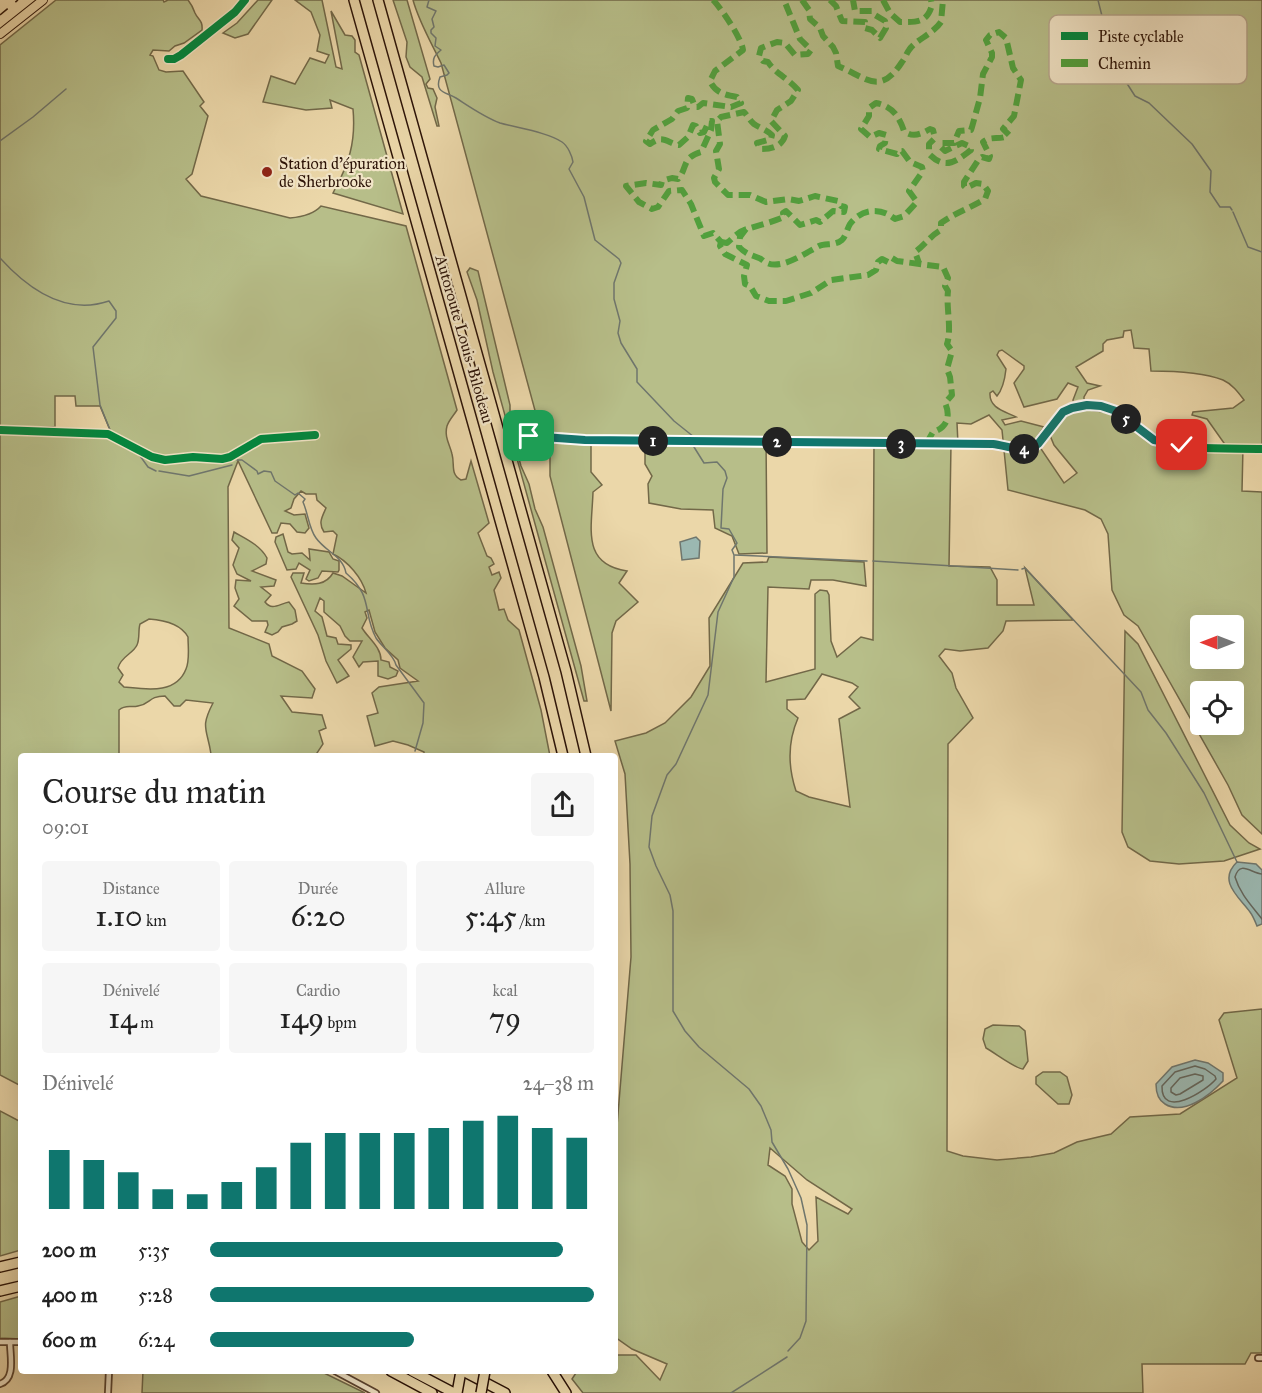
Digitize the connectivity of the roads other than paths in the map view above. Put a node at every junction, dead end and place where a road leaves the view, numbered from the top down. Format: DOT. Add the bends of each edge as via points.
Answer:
graph roads {
  1 [pos="43,0"];
  2 [pos="245,0"];
  3 [pos="354,0"];
  4 [pos="378,0"];
  5 [pos="0,34"];
  6 [pos="168,59"];
  7 [pos="0,430"];
  8 [pos="315,435"];
  9 [pos="529,436"];
  10 [pos="1262,448"];
  11 [pos="561,753"];
  12 [pos="585,753"];
  13 [pos="18,1263"];
  14 [pos="0,1267"];
  15 [pos="18,1287"];
  16 [pos="0,1292"];
  17 [pos="0,1342"];
  18 [pos="10,1342"];
  19 [pos="18,1342"];
  20 [pos="109,1374"];
  21 [pos="341,1374"];
  22 [pos="397,1374"];
  23 [pos="418,1374"];
  24 [pos="461,1374"];
  25 [pos="468,1374"];
  26 [pos="484,1374"];
  27 [pos="554,1374"];
  28 [pos="0,1384"];
  29 [pos="108,1393"];
  30 [pos="376,1393"];
  31 [pos="432,1393"];
  32 [pos="456,1393"];
  33 [pos="481,1393"];
  34 [pos="505,1393"];
  35 [pos="566,1393"];
  1 -- 5 [label="main road"];
  2 -- 6 [label="street" via="181,55"];
  3 -- 11 [label="highway, Autoroute Louis-Bilodeau" via="541,666"];
  4 -- 12 [label="highway, Autoroute Louis-Bilodeau" via="570,683"];
  7 -- 8 [label="street" via="108,434 152,458 165,460 222,459 261,439"];
  9 -- 10 [label="street" via="585,440 993,444 1024,449 1034,448 1063,412 1087,405 1116,411 1154,440 1190,447"];
  13 -- 14 [label="highway"];
  15 -- 16 [label="highway"];
  17 -- 18 [label="street"];
  18 -- 19 [label="street"];
  18 -- 28 [label="street" via="10,1375"];
  20 -- 29 [label="street"];
  21 -- 30 [label="street"];
  22 -- 31 [label="highway"];
  23 -- 32 [label="highway"];
  24 -- 32 [label="highway"];
  25 -- 34 [label="highway"];
  26 -- 33 [label="highway, bridge"];
  27 -- 35 [label="highway"];
}
